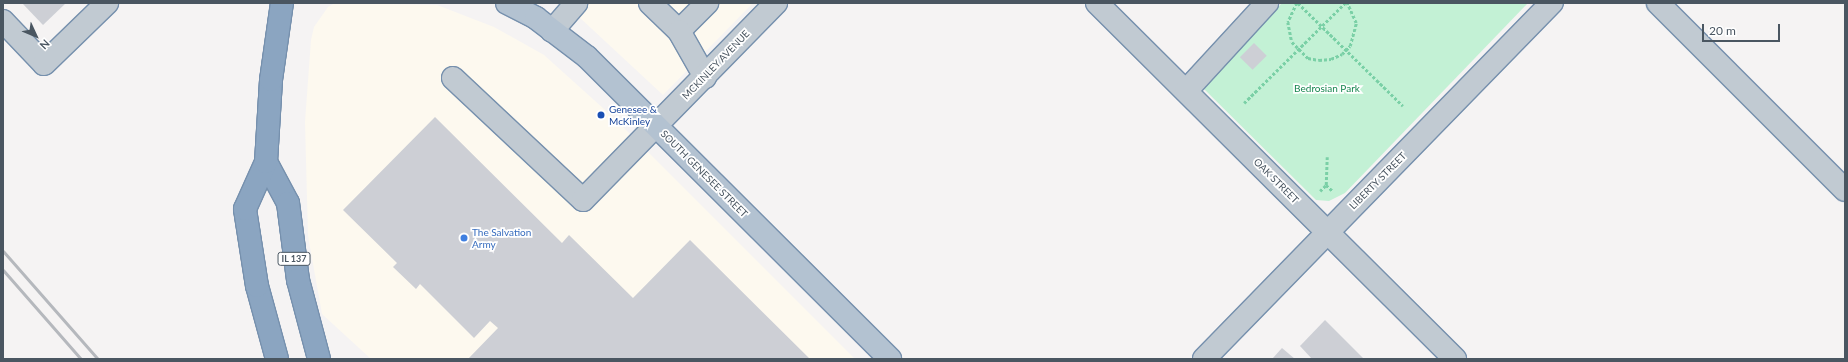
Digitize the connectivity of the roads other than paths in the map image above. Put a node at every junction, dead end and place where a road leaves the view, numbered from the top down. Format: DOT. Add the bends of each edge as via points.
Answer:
graph roads {
  1 [pos="107,3"];
  2 [pos="282,3"];
  3 [pos="576,3"];
  4 [pos="650,3"];
  5 [pos="707,3"];
  6 [pos="1097,3"];
  7 [pos="1267,3"];
  8 [pos="1552,3"];
  9 [pos="1658,3"];
  10 [pos="518,5"];
  11 [pos="764,7"];
  12 [pos="3,21"];
  13 [pos="552,31"];
  14 [pos="678,31"];
  15 [pos="705,77"];
  16 [pos="453,78"];
  17 [pos="1186,91"];
  18 [pos="656,126"];
  19 [pos="266,162"];
  20 [pos="1845,190"];
  21 [pos="1327,232"];
  22 [pos="277,359"];
  23 [pos="319,359"];
  24 [pos="890,359"];
  25 [pos="1204,359"];
  26 [pos="1455,359"];
  1 -- 12 [label="street" via="44,64"];
  2 -- 19 [label="highway" via="270,80"];
  3 -- 13 [label="street"];
  4 -- 14 [label="street"];
  5 -- 14 [label="street"];
  6 -- 17 [label="street, OAK STREET"];
  7 -- 17 [label="street"];
  8 -- 21 [label="street, LIBERTY STREET"];
  9 -- 20 [label="street"];
  10 -- 13 [label="main road, SOUTH GENESEE STREET"];
  11 -- 15 [label="street, MCKINLEY AVENUE"];
  13 -- 18 [label="main road, SOUTH GENESEE STREET" via="587,58"];
  14 -- 15 [label="street"];
  15 -- 18 [label="street, MCKINLEY AVENUE"];
  16 -- 18 [label="street, MCKINLEY AVENUE" via="584,200"];
  17 -- 21 [label="street, OAK STREET"];
  18 -- 24 [label="main road, SOUTH GENESEE STREET"];
  19 -- 22 [label="highway" via="245,209 257,286"];
  19 -- 23 [label="highway, IL 137" via="288,203 298,280"];
  21 -- 25 [label="street, LIBERTY STREET"];
  21 -- 26 [label="street, OAK STREET"];
}
